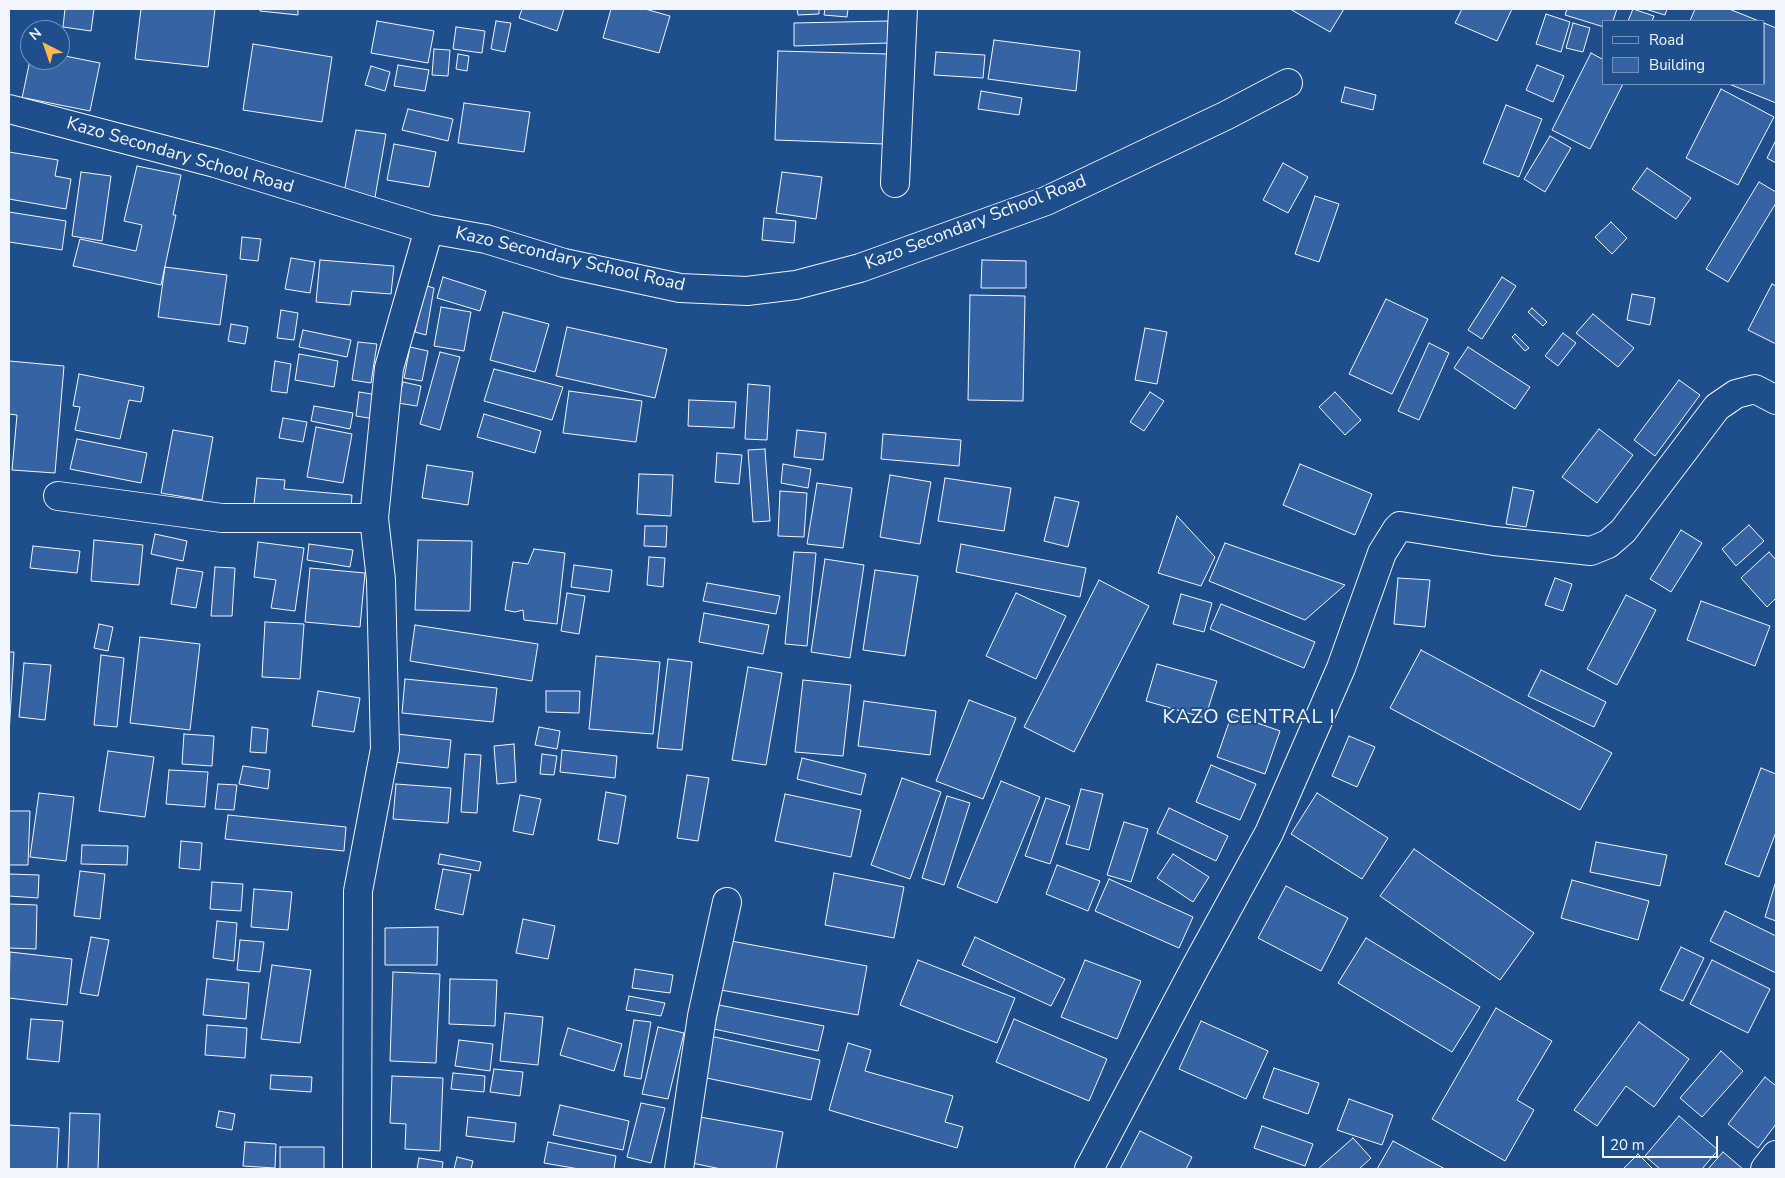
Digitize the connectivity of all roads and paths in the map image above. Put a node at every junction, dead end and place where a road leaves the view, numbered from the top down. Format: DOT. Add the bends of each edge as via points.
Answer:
graph roads {
  1 [pos="904,9"];
  2 [pos="1288,83"];
  3 [pos="9,109"];
  4 [pos="894,183"];
  5 [pos="429,229"];
  6 [pos="1776,400"];
  7 [pos="58,496"];
  8 [pos="374,518"];
  9 [pos="727,902"];
  10 [pos="1776,1155"];
  11 [pos="357,1169"];
  12 [pos="679,1169"];
  13 [pos="1089,1169"];
  14 [pos="1765,1169"];
  1 -- 4 [label="street"];
  2 -- 5 [label="street, Kazo Secondary School Road" via="1226,116 1046,200 860,268 796,285 747,291 680,288 564,263 486,239"];
  3 -- 5 [label="street, Kazo Secondary School Road" via="215,163"];
  5 -- 8 [label="street" via="389,368"];
  6 -- 13 [label="street" via="1755,389 1736,394 1717,407 1623,531 1608,544 1591,551 1494,541 1400,526 1397,529 1382,553 1341,668 1269,832"];
  7 -- 8 [label="street" via="222,518"];
  8 -- 11 [label="street" via="381,580 385,749 358,891"];
  9 -- 12 [label="street" via="702,1016"];
  10 -- 14 [label="street"];
}
